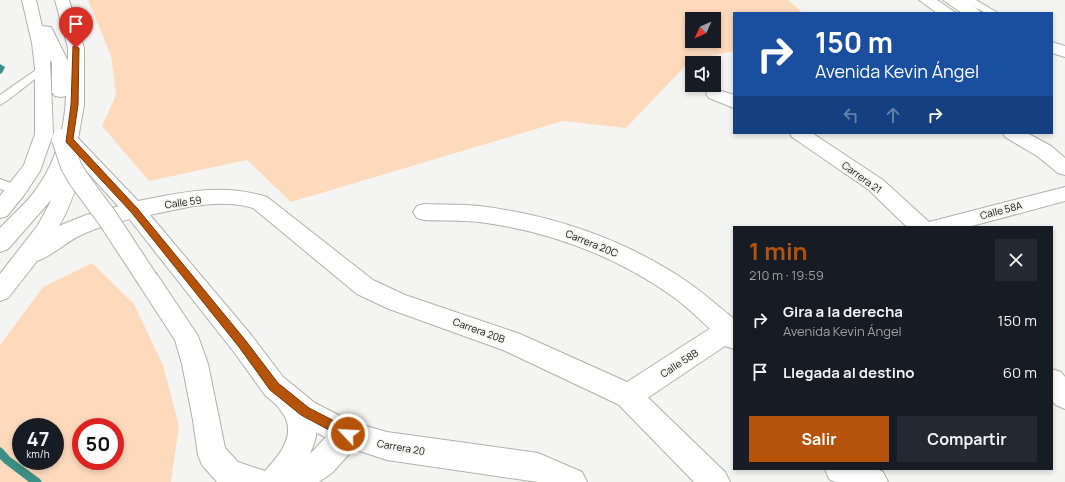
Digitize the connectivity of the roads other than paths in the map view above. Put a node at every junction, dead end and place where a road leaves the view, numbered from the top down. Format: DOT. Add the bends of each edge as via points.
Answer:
graph roads {
  1 [pos="30,0"];
  2 [pos="62,0"];
  3 [pos="926,0"];
  4 [pos="950,0"];
  5 [pos="955,0"];
  6 [pos="946,12"];
  7 [pos="971,12"];
  8 [pos="991,12"];
  9 [pos="1053,47"];
  10 [pos="1065,52"];
  11 [pos="1053,58"];
  12 [pos="1065,63"];
  13 [pos="44,68"];
  14 [pos="715,94"];
  15 [pos="0,101"];
  16 [pos="733,102"];
  17 [pos="800,134"];
  18 [pos="1014,134"];
  19 [pos="66,141"];
  20 [pos="1065,168"];
  21 [pos="8,187"];
  22 [pos="1065,194"];
  23 [pos="233,197"];
  24 [pos="0,210"];
  25 [pos="134,210"];
  26 [pos="424,212"];
  27 [pos="920,226"];
  28 [pos="941,226"];
  29 [pos="0,243"];
  30 [pos="21,266"];
  31 [pos="0,291"];
  32 [pos="732,334"];
  33 [pos="1053,382"];
  34 [pos="628,396"];
  35 [pos="1065,396"];
  36 [pos="286,398"];
  37 [pos="348,434"];
  38 [pos="843,470"];
  39 [pos="255,482"];
  40 [pos="276,482"];
  41 [pos="572,482"];
  42 [pos="715,482"];
  43 [pos="873,482"];
  1 -- 13 [label="main road"];
  1 -- 19 [label="main road" via="60,63 60,130"];
  2 -- 19 [label="main road" via="76,48 75,105"];
  3 -- 6 [label="main road"];
  4 -- 7 [label="main road"];
  5 -- 8 [label="lane" via="973,2"];
  9 -- 10 [label="main road"];
  11 -- 12 [label="main road"];
  13 -- 15 [label="lane"];
  13 -- 21 [label="main road" via="44,134 33,166"];
  14 -- 16 [label="main road"];
  17 -- 27 [label="main road, Carrera 21" via="876,185"];
  18 -- 20 [label="main road"];
  19 -- 25 [label="main road, Carrera 20"];
  19 -- 29 [label="main road" via="62,162 45,192"];
  19 -- 30 [label="main road" via="70,162 65,190 42,234"];
  19 -- 39 [label="main road, bridge" via="71,166 78,178 186,336 195,364 212,456 229,474"];
  21 -- 24 [label="main road"];
  22 -- 28 [label="main road, Calle 58A"];
  23 -- 25 [label="main road, Calle 59" via="201,199"];
  23 -- 34 [label="main road, Carrera 20B" via="247,197 260,202 365,287 397,302 510,342"];
  25 -- 30 [label="main road, Calle 59" via="91,220 71,228 52,239"];
  25 -- 36 [label="main road, Carrera 20"];
  26 -- 32 [label="main road, Carrera 20C" via="477,213 529,221 581,236 632,259 681,290"];
  30 -- 31 [label="main road"];
  32 -- 34 [label="main road, Calle 58B"];
  33 -- 35 [label="main road"];
  34 -- 42 [label="main road, Carrera 20B"];
  36 -- 37 [label="main road, Carrera 20" via="311,415"];
  36 -- 40 [label="main road" via="299,414 302,436 293,461"];
  37 -- 40 [label="main road" via="323,462 304,474"];
  37 -- 41 [label="main road, Carrera 20" via="387,446 538,467"];
  38 -- 43 [label="main road"];
}
